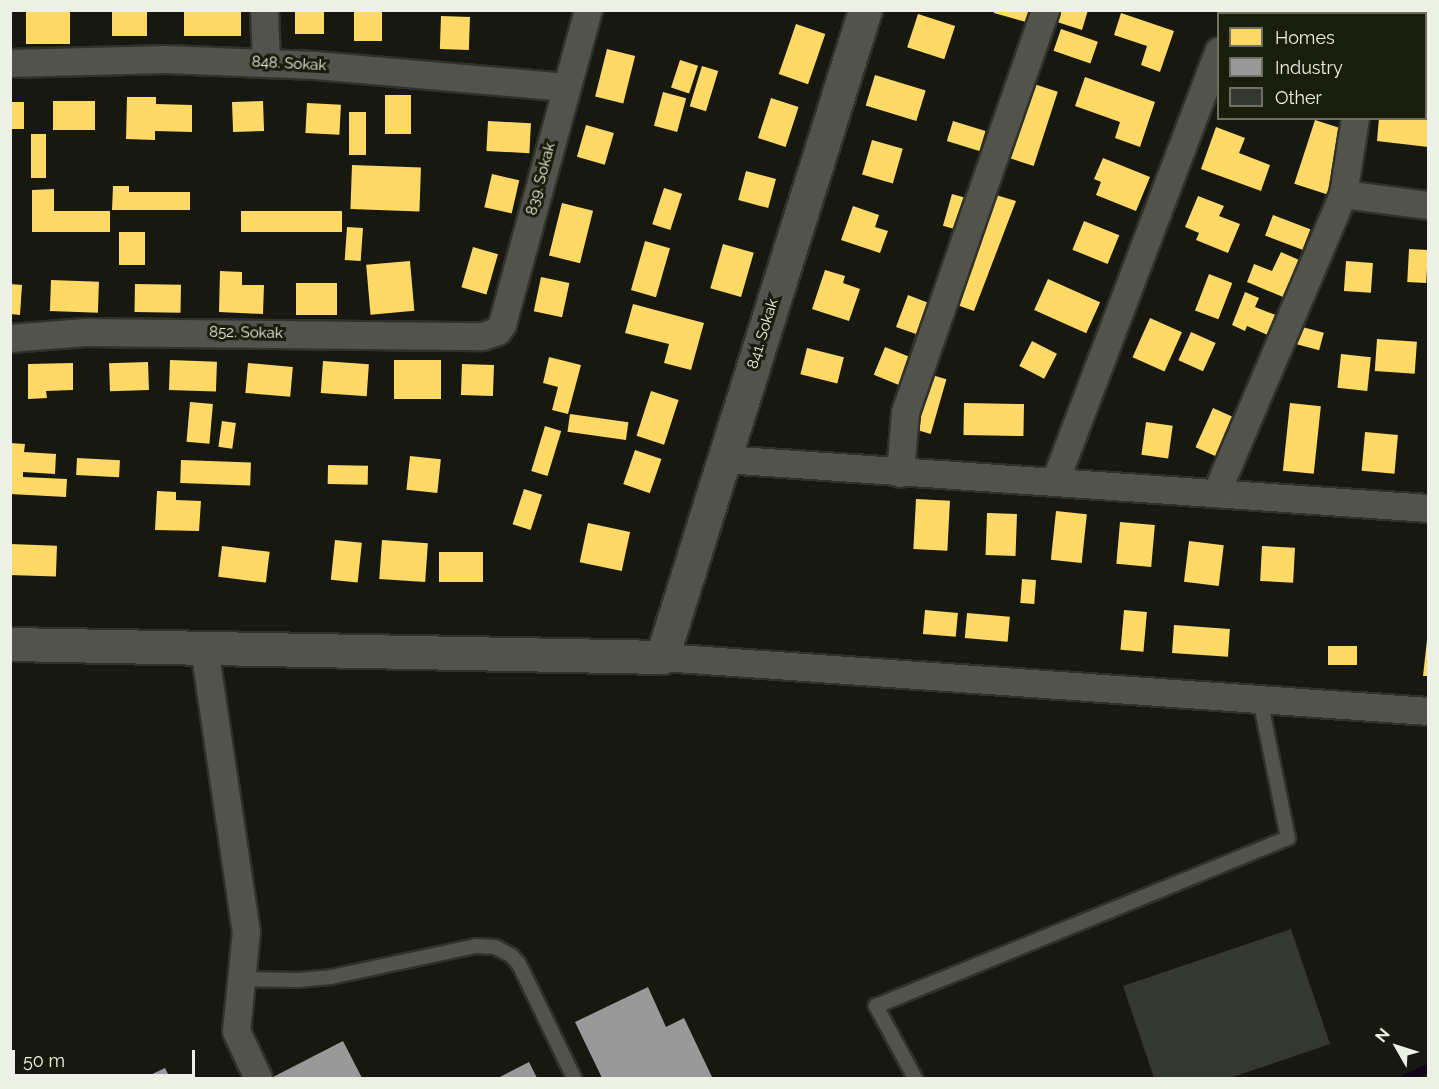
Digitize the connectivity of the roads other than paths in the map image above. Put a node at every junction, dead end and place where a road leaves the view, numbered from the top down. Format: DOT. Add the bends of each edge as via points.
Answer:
graph roads {
  1 [pos="264,10"];
  2 [pos="588,10"];
  3 [pos="865,10"];
  4 [pos="1045,10"];
  5 [pos="1217,54"];
  6 [pos="10,63"];
  7 [pos="266,63"];
  8 [pos="566,87"];
  9 [pos="1355,120"];
  10 [pos="1343,194"];
  11 [pos="1428,205"];
  12 [pos="482,336"];
  13 [pos="10,338"];
  14 [pos="724,459"];
  15 [pos="900,473"];
  16 [pos="1055,481"];
  17 [pos="1216,493"];
  18 [pos="1428,508"];
  19 [pos="10,644"];
  20 [pos="204,648"];
  21 [pos="662,657"];
  22 [pos="1260,699"];
  23 [pos="1428,711"];
  24 [pos="241,979"];
  25 [pos="258,1078"];
  26 [pos="574,1078"];
  27 [pos="915,1078"];
  1 -- 7 [label="street"];
  2 -- 8 [label="street, 839. Sokak"];
  3 -- 14 [label="street, 841. Sokak"];
  4 -- 15 [label="street" via="905,412"];
  5 -- 16 [label="street"];
  6 -- 7 [label="street, 848. Sokak" via="166,59"];
  7 -- 8 [label="street, 848. Sokak"];
  8 -- 12 [label="street, 839. Sokak" via="502,324"];
  9 -- 10 [label="street"];
  10 -- 11 [label="street"];
  10 -- 17 [label="street"];
  12 -- 13 [label="street, 852. Sokak" via="85,332"];
  14 -- 15 [label="street"];
  14 -- 21 [label="street, 841. Sokak"];
  15 -- 16 [label="street"];
  16 -- 17 [label="street"];
  17 -- 18 [label="street"];
  19 -- 20 [label="street"];
  20 -- 21 [label="street"];
  20 -- 24 [label="street" via="246,931"];
  21 -- 22 [label="street"];
  22 -- 23 [label="street"];
  22 -- 27 [label="lane" via="1288,838 876,1006"];
  24 -- 25 [label="street" via="236,1030"];
  24 -- 26 [label="lane" via="331,977 476,946 495,947 519,964"];
}
